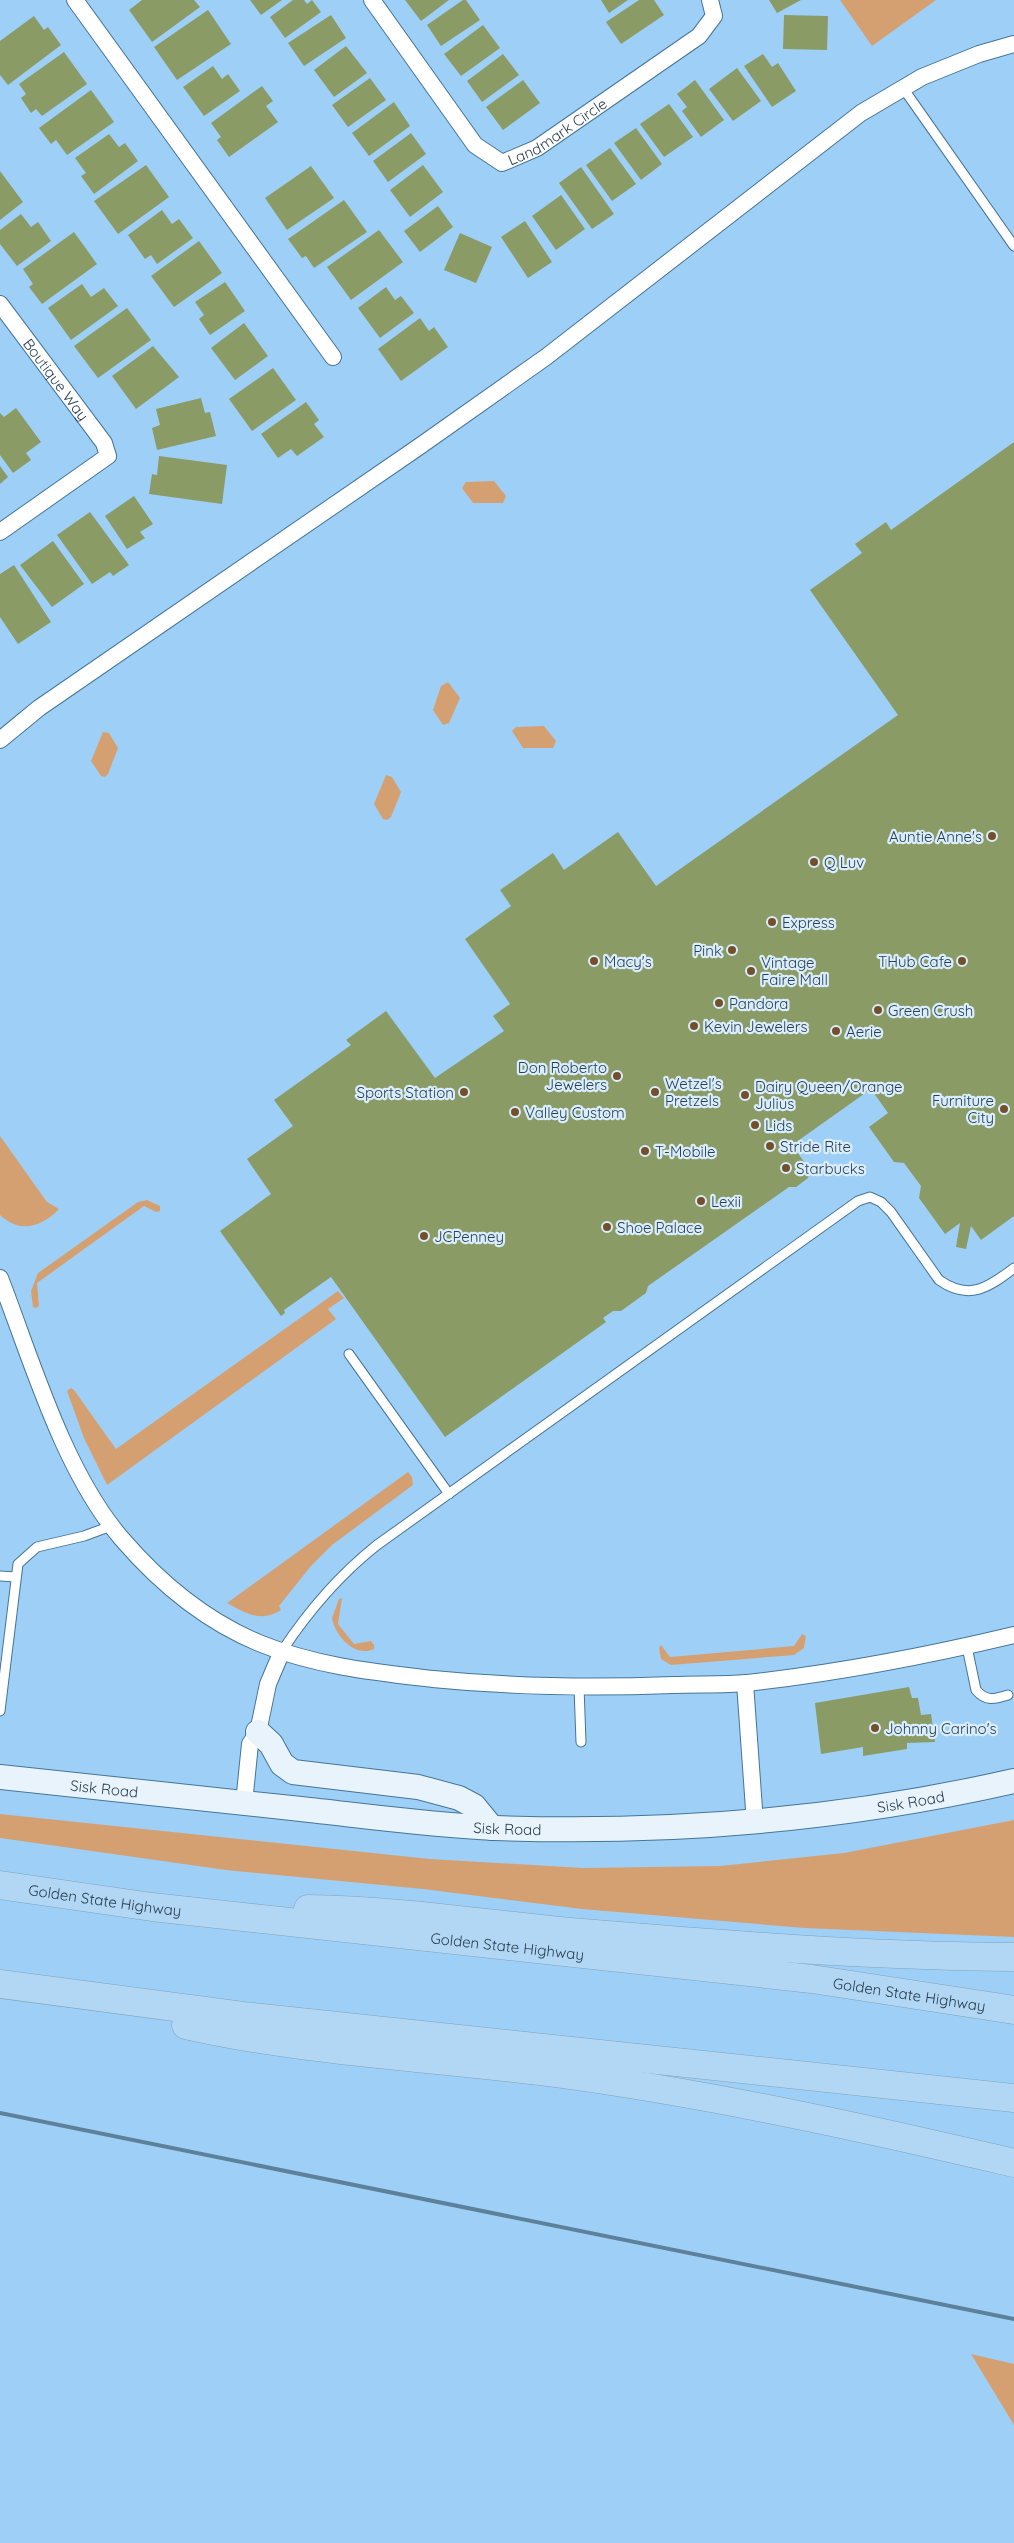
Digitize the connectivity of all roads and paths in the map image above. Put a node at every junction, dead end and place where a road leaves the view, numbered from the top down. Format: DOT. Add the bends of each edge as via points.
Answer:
graph roads {
  1 [pos="75,0"];
  2 [pos="372,0"];
  3 [pos="710,0"];
  4 [pos="1014,44"];
  5 [pos="903,88"];
  6 [pos="1014,246"];
  7 [pos="0,304"];
  8 [pos="333,357"];
  9 [pos="0,532"];
  10 [pos="0,740"];
  11 [pos="1014,1268"];
  12 [pos="0,1278"];
  13 [pos="349,1354"];
  14 [pos="449,1494"];
  15 [pos="111,1526"];
  16 [pos="0,1576"];
  17 [pos="16,1578"];
  18 [pos="1014,1635"];
  19 [pos="967,1647"];
  20 [pos="282,1651"];
  21 [pos="745,1683"];
  22 [pos="580,1686"];
  23 [pos="1008,1695"];
  24 [pos="0,1711"];
  25 [pos="258,1732"];
  26 [pos="581,1742"];
  27 [pos="0,1778"];
  28 [pos="1014,1781"];
  29 [pos="244,1803"];
  30 [pos="755,1823"];
  31 [pos="492,1828"];
  32 [pos="0,1885"];
  33 [pos="152,1908"];
  34 [pos="1014,1957"];
  35 [pos="0,1984"];
  36 [pos="38,1991"];
  37 [pos="1014,2010"];
  38 [pos="1014,2098"];
  39 [pos="1014,2163"];
  1 -- 8 [label="street"];
  2 -- 3 [label="street, Landmark Circle" via="475,145 502,163 537,148 699,36 714,16"];
  4 -- 5 [label="street" via="950,65"];
  5 -- 6 [label="lane"];
  5 -- 10 [label="street" via="861,113 546,357 38,708"];
  7 -- 9 [label="street, Boutique Way" via="104,443 108,456"];
  11 -- 14 [label="lane" via="982,1290 948,1286 939,1280 886,1206 875,1198 864,1198"];
  12 -- 15 [label="street" via="65,1446"];
  13 -- 14 [label="lane"];
  14 -- 20 [label="lane" via="377,1545 338,1578"];
  15 -- 17 [label="lane" via="37,1547 18,1564"];
  15 -- 20 [label="street" via="188,1602 218,1622"];
  16 -- 17 [label="lane"];
  17 -- 24 [label="lane"];
  18 -- 19 [label="street"];
  19 -- 21 [label="street"];
  19 -- 23 [label="lane" via="980,1696 991,1700"];
  20 -- 22 [label="street" via="330,1666 370,1672 475,1683"];
  20 -- 25 [label="street" via="268,1684"];
  21 -- 22 [label="street"];
  21 -- 30 [label="street"];
  22 -- 26 [label="lane"];
  25 -- 29 [label="street" via="250,1744"];
  25 -- 31 [label="main road" via="271,1744 282,1764 293,1772 418,1787 459,1798 474,1806"];
  27 -- 29 [label="main road, Sisk Road"];
  28 -- 30 [label="main road, Sisk Road" via="914,1802"];
  29 -- 31 [label="main road, Sisk Road"];
  30 -- 31 [label="main road, Sisk Road" via="609,1830"];
  32 -- 33 [label="highway, Golden State Highway"];
  33 -- 34 [label="highway" via="366,1910 582,1933 925,1956"];
  33 -- 37 [label="highway, Golden State Highway" via="812,1979"];
  35 -- 36 [label="highway"];
  36 -- 38 [label="highway"];
  36 -- 39 [label="highway" via="242,2038 560,2074 696,2096 826,2120"];
}
